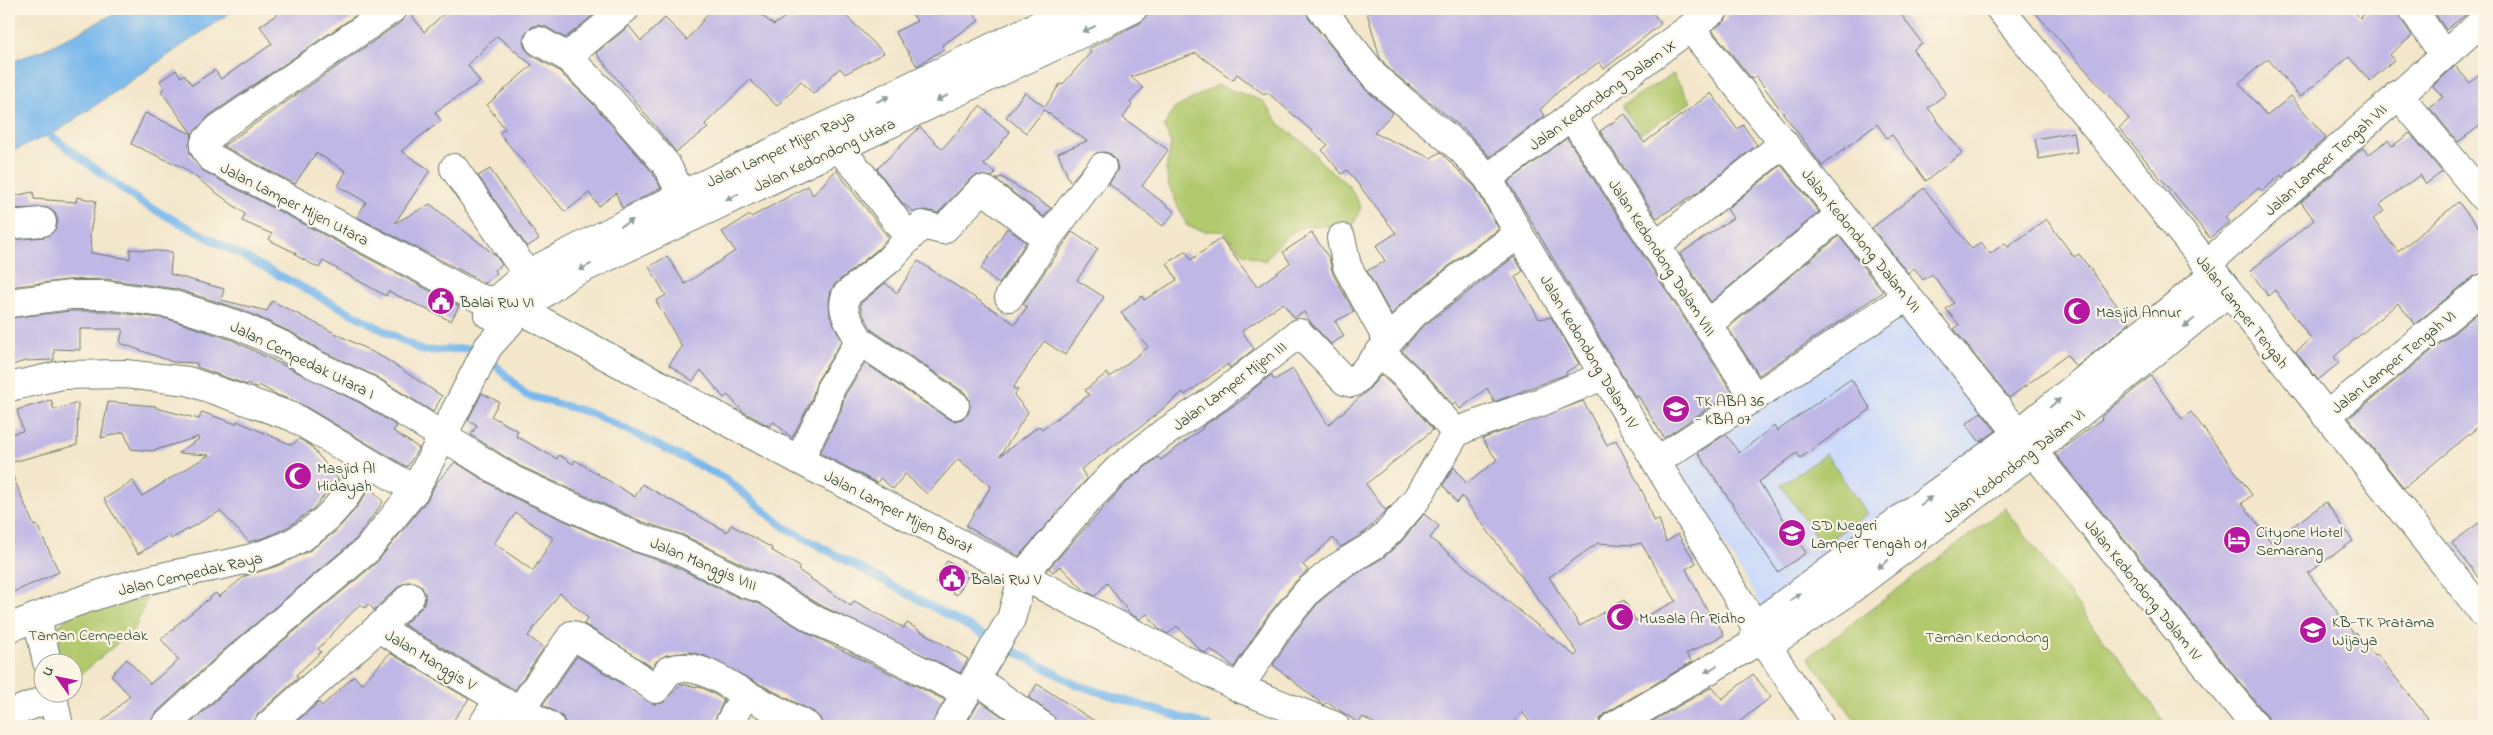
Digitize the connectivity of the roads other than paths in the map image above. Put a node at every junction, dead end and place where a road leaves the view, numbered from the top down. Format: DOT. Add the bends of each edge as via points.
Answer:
graph roads {
  1 [pos="392,9"];
  2 [pos="625,9"];
  3 [pos="1073,9"];
  4 [pos="1133,9"];
  5 [pos="1321,9"];
  6 [pos="1715,9"];
  7 [pos="2000,9"];
  8 [pos="2413,9"];
  9 [pos="1040,17"];
  10 [pos="2484,20"];
  11 [pos="1691,29"];
  12 [pos="539,41"];
  13 [pos="2443,54"];
  14 [pos="567,57"];
  15 [pos="2398,94"];
  16 [pos="1572,117"];
  17 [pos="1784,143"];
  18 [pos="838,147"];
  19 [pos="1102,167"];
  20 [pos="454,168"];
  21 [pos="1488,178"];
  22 [pos="682,195"];
  23 [pos="2484,198"];
  24 [pos="1841,214"];
  25 [pos="42,222"];
  26 [pos="9,225"];
  27 [pos="1519,234"];
  28 [pos="909,238"];
  29 [pos="1341,238"];
  30 [pos="1047,239"];
  31 [pos="1656,246"];
  32 [pos="527,274"];
  33 [pos="2216,277"];
  34 [pos="2484,288"];
  35 [pos="1009,297"];
  36 [pos="1907,297"];
  37 [pos="495,301"];
  38 [pos="9,304"];
  39 [pos="521,310"];
  40 [pos="1707,324"];
  41 [pos="860,341"];
  42 [pos="489,345"];
  43 [pos="1384,347"];
  44 [pos="1605,375"];
  45 [pos="9,387"];
  46 [pos="1755,398"];
  47 [pos="955,405"];
  48 [pos="2326,416"];
  49 [pos="1456,433"];
  50 [pos="441,435"];
  51 [pos="2026,442"];
  52 [pos="799,460"];
  53 [pos="1657,461"];
  54 [pos="366,462"];
  55 [pos="415,490"];
  56 [pos="1023,575"];
  57 [pos="410,597"];
  58 [pos="2484,614"];
  59 [pos="37,617"];
  60 [pos="9,628"];
  61 [pos="378,628"];
  62 [pos="1759,638"];
  63 [pos="45,652"];
  64 [pos="977,678"];
  65 [pos="1239,688"];
  66 [pos="745,694"];
  67 [pos="36,702"];
  68 [pos="54,702"];
  69 [pos="499,711"];
  70 [pos="9,714"];
  71 [pos="59,726"];
  72 [pos="165,726"];
  73 [pos="268,726"];
  74 [pos="550,726"];
  75 [pos="728,726"];
  76 [pos="807,726"];
  77 [pos="947,726"];
  78 [pos="1042,726"];
  79 [pos="1335,726"];
  80 [pos="1614,726"];
  81 [pos="1820,726"];
  82 [pos="2255,726"];
  1 -- 37 [label="street, Jalan Lamper Mijen Utara" via="219,128 204,147 216,162 476,297"];
  2 -- 14 [label="street"];
  3 -- 9 [label="street, Jalan Lamper Mijen Raya"];
  4 -- 18 [label="street, Jalan Kedondong Utara, one-way"];
  5 -- 21 [label="street, Jalan Kedondong Dalam IV" via="1378,80 1461,149"];
  6 -- 11 [label="street, Jalan Kedondong Dalam IX"];
  7 -- 33 [label="street, Jalan Lamper Tengah"];
  8 -- 13 [label="street"];
  22 -- 9 [label="street, Jalan Lamper Mijen Raya, one-way"];
  10 -- 13 [label="street, Jalan Lamper Tengah VII"];
  11 -- 16 [label="street, Jalan Kedondong Dalam IX"];
  11 -- 17 [label="street, Jalan Kedondong Dalam VII"];
  12 -- 14 [label="street"];
  13 -- 15 [label="street, Jalan Lamper Tengah VII"];
  14 -- 22 [label="street" via="605,94 666,164"];
  15 -- 23 [label="street"];
  15 -- 33 [label="street, Jalan Lamper Tengah VII"];
  16 -- 21 [label="street, Jalan Kedondong Dalam IX"];
  16 -- 31 [label="street, Jalan Kedondong Dalam VIII"];
  17 -- 24 [label="street, Jalan Kedondong Dalam VII"];
  17 -- 31 [label="street"];
  18 -- 28 [label="street"];
  18 -- 39 [label="street, Jalan Kedondong Utara, one-way" via="569,275"];
  19 -- 30 [label="street"];
  20 -- 32 [label="street"];
  21 -- 27 [label="street, Jalan Kedondong Dalam IV"];
  32 -- 22 [label="street, Jalan Lamper Mijen Raya, one-way"];
  24 -- 36 [label="street, Jalan Kedondong Dalam VII"];
  24 -- 40 [label="street"];
  25 -- 26 [label="street"];
  27 -- 43 [label="street, Jalan Lamper Mijen III" via="1410,317"];
  27 -- 44 [label="street, Jalan Kedondong Dalam IV"];
  28 -- 30 [label="street" via="922,225 942,230 981,190"];
  28 -- 41 [label="street" via="889,260 846,295 843,310"];
  29 -- 43 [label="street" via="1347,266"];
  30 -- 35 [label="street"];
  31 -- 40 [label="street, Jalan Kedondong Dalam VIII"];
  32 -- 37 [label="street, Jalan Lamper Mijen Raya"];
  33 -- 48 [label="street, Jalan Lamper Tengah"];
  33 -- 51 [label="street, Jalan Kedondong Dalam VI"];
  34 -- 48 [label="street, Jalan Lamper Tengah VI"];
  36 -- 46 [label="street"];
  36 -- 51 [label="street, Jalan Kedondong Dalam VII"];
  37 -- 39 [label="street, Jalan Lamper Mijen Barat"];
  37 -- 42 [label="street" via="485,324"];
  38 -- 50 [label="street, Jalan Cempedak Utara I" via="95,294 171,304 204,313 286,347 313,364 367,389"];
  39 -- 42 [label="street, Jalan Kedondong Utara"];
  39 -- 52 [label="street, Jalan Lamper Mijen Barat"];
  40 -- 46 [label="street, Jalan Kedondong Dalam VIII"];
  41 -- 47 [label="street"];
  41 -- 52 [label="street" via="830,389 826,406"];
  42 -- 50 [label="street, Jalan Kedondong Utara"];
  43 -- 49 [label="street"];
  43 -- 56 [label="street, Jalan Lamper Mijen III" via="1352,383 1346,381 1303,335 1295,335 1218,397 1118,469"];
  44 -- 49 [label="street"];
  44 -- 53 [label="street, Jalan Kedondong Dalam IV"];
  45 -- 54 [label="street" via="62,375 125,374 188,381 293,417"];
  46 -- 53 [label="street"];
  48 -- 58 [label="street, Jalan Lamper Tengah"];
  49 -- 65 [label="street" via="1416,500 1389,532 1332,570 1308,591 1280,625"];
  50 -- 55 [label="street, Jalan Kedondong Utara"];
  50 -- 64 [label="street, Jalan Manggis VIII" via="513,480 637,537 676,549 744,583 764,588 817,621"];
  51 -- 62 [label="street, Jalan Kedondong Dalam VI"];
  51 -- 82 [label="street, Jalan Kedondong Dalam IV"];
  52 -- 56 [label="street, Jalan Lamper Mijen Barat"];
  53 -- 62 [label="street, Jalan Kedondong Dalam IV"];
  54 -- 55 [label="street"];
  54 -- 59 [label="street, Jalan Cempedak Raya" via="354,489 332,513 310,533 278,551 247,561 145,581"];
  55 -- 72 [label="street, Jalan Kedondong Utara" via="366,550 235,661"];
  56 -- 64 [label="street, Jalan Lamper Mijen III" via="1011,618"];
  56 -- 65 [label="street, Jalan Lamper Mijen Barat"];
  57 -- 61 [label="street"];
  59 -- 60 [label="street, Jalan Cempedak Raya"];
  59 -- 63 [label="street"];
  61 -- 69 [label="street, Jalan Manggis V"];
  61 -- 73 [label="street, Jalan Manggis V"];
  62 -- 80 [label="street, Jalan Kedondong Dalam VI, one-way"];
  62 -- 81 [label="street, Jalan Kedondong Dalam IV"];
  64 -- 77 [label="street, Jalan Lamper Mijen III"];
  64 -- 78 [label="street, Jalan Manggis VIII"];
  65 -- 79 [label="street, Jalan Lamper Mijen Barat"];
  66 -- 69 [label="street" via="704,671 683,668 669,670 656,689 572,635"];
  66 -- 75 [label="street"];
  66 -- 76 [label="street"];
  67 -- 70 [label="street"];
  68 -- 71 [label="street"];
  69 -- 74 [label="street, Jalan Manggis V"];
}
